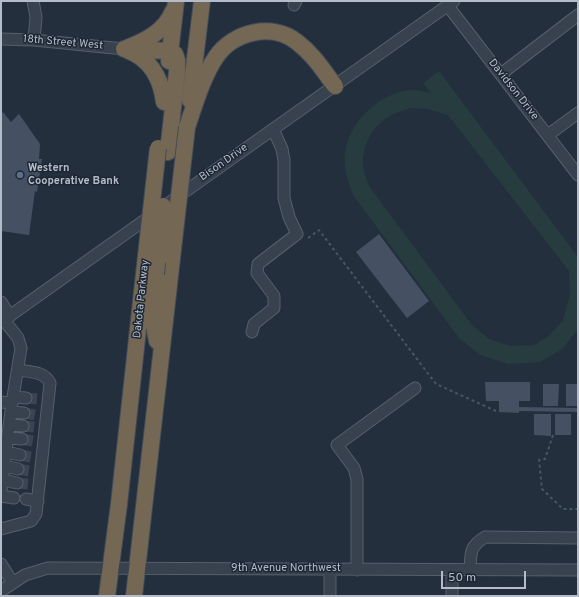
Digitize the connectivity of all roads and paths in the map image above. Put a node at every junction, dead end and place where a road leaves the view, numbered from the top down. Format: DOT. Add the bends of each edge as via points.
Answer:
graph roads {
  1 [pos="33,1"];
  2 [pos="202,1"];
  3 [pos="176,3"];
  4 [pos="451,3"];
  5 [pos="578,15"];
  6 [pos="1,39"];
  7 [pos="34,40"];
  8 [pos="124,49"];
  9 [pos="170,51"];
  10 [pos="501,74"];
  11 [pos="335,86"];
  12 [pos="164,102"];
  13 [pos="578,113"];
  14 [pos="187,127"];
  15 [pos="273,129"];
  16 [pos="548,135"];
  17 [pos="163,150"];
  18 [pos="578,175"];
  19 [pos="163,206"];
  20 [pos="303,242"];
  21 [pos="150,274"];
  22 [pos="1,302"];
  23 [pos="5,319"];
  24 [pos="252,332"];
  25 [pos="160,363"];
  26 [pos="18,370"];
  27 [pos="415,388"];
  28 [pos="26,398"];
  29 [pos="10,404"];
  30 [pos="496,411"];
  31 [pos="24,413"];
  32 [pos="10,425"];
  33 [pos="23,426"];
  34 [pos="553,435"];
  35 [pos="8,438"];
  36 [pos="33,441"];
  37 [pos="6,452"];
  38 [pos="20,455"];
  39 [pos="4,466"];
  40 [pos="41,472"];
  41 [pos="2,485"];
  42 [pos="39,486"];
  43 [pos="1,496"];
  44 [pos="14,498"];
  45 [pos="26,499"];
  46 [pos="38,501"];
  47 [pos="578,509"];
  48 [pos="1,529"];
  49 [pos="578,538"];
  50 [pos="1,564"];
  51 [pos="111,569"];
  52 [pos="137,569"];
  53 [pos="330,570"];
  54 [pos="357,570"];
  55 [pos="452,570"];
  56 [pos="470,570"];
  57 [pos="578,570"];
  58 [pos="13,583"];
  59 [pos="1,592"];
  60 [pos="107,596"];
  61 [pos="134,596"];
  62 [pos="330,596"];
  63 [pos="452,596"];
  1 -- 7 [label="street" via="36,17"];
  2 -- 14 [label="highway"];
  3 -- 8 [label="highway" via="165,26"];
  3 -- 9 [label="highway, Dakota Parkway"];
  4 -- 10 [label="street, Davidson Drive"];
  4 -- 11 [label="street, Bison Drive"];
  5 -- 10 [label="street"];
  6 -- 7 [label="street, 18th Street West"];
  7 -- 8 [label="street, 18th Street West"];
  8 -- 9 [label="highway"];
  8 -- 12 [label="highway" via="138,55 149,64 158,78"];
  9 -- 12 [label="highway, Dakota Parkway"];
  9 -- 17 [label="highway" via="175,54 177,60"];
  10 -- 16 [label="street, Davidson Drive"];
  11 -- 14 [label="highway" via="316,60 296,40 272,32 246,34 234,40 217,56 202,85"];
  11 -- 15 [label="street, Bison Drive"];
  12 -- 17 [label="highway, Dakota Parkway"];
  13 -- 16 [label="street"];
  14 -- 25 [label="highway, bridge"];
  15 -- 19 [label="street, Bison Drive"];
  15 -- 24 [label="street" via="282,149 284,198 288,217 297,234 258,264 257,273 274,296 274,308 254,324"];
  16 -- 18 [label="street, Davidson Drive"];
  17 -- 19 [label="highway"];
  17 -- 21 [label="highway, Dakota Parkway, bridge"];
  19 -- 21 [label="highway, bridge"];
  19 -- 23 [label="street, Bison Drive"];
  20 -- 30 [label="path" via="319,230 436,384"];
  21 -- 25 [label="highway" via="152,314"];
  21 -- 51 [label="highway, Dakota Parkway"];
  22 -- 23 [label="street"];
  23 -- 26 [label="street" via="18,338 21,348"];
  25 -- 52 [label="highway"];
  26 -- 29 [label="street"];
  26 -- 36 [label="street" via="42,374 50,383 43,400 40,428"];
  27 -- 54 [label="street" via="337,445 354,468 356,479"];
  28 -- 29 [label="street"];
  29 -- 31 [label="street"];
  29 -- 32 [label="street"];
  32 -- 33 [label="street"];
  32 -- 35 [label="street"];
  34 -- 47 [label="path" via="545,459 539,460 542,489 564,509"];
  35 -- 36 [label="street"];
  35 -- 37 [label="street"];
  36 -- 40 [label="street"];
  37 -- 38 [label="street"];
  37 -- 39 [label="street"];
  39 -- 40 [label="street"];
  39 -- 41 [label="street"];
  40 -- 42 [label="street"];
  41 -- 42 [label="street"];
  42 -- 46 [label="street"];
  43 -- 44 [label="street"];
  45 -- 46 [label="street"];
  46 -- 48 [label="street" via="36,514 30,521"];
  49 -- 56 [label="street" via="485,537 471,550"];
  50 -- 58 [label="street"];
  51 -- 52 [label="street, 9th Avenue Northwest"];
  51 -- 58 [label="street, 9th Avenue Northwest" via="48,568 25,575"];
  51 -- 60 [label="highway, Dakota Parkway"];
  52 -- 53 [label="street, 9th Avenue Northwest"];
  52 -- 61 [label="highway"];
  53 -- 54 [label="street, 9th Avenue Northwest"];
  53 -- 62 [label="street"];
  54 -- 55 [label="street, 9th Avenue Northwest"];
  55 -- 56 [label="street, 9th Avenue Northwest"];
  55 -- 63 [label="street"];
  56 -- 57 [label="street, 9th Avenue Northwest"];
  58 -- 59 [label="street, 9th Avenue Northwest"];
}
